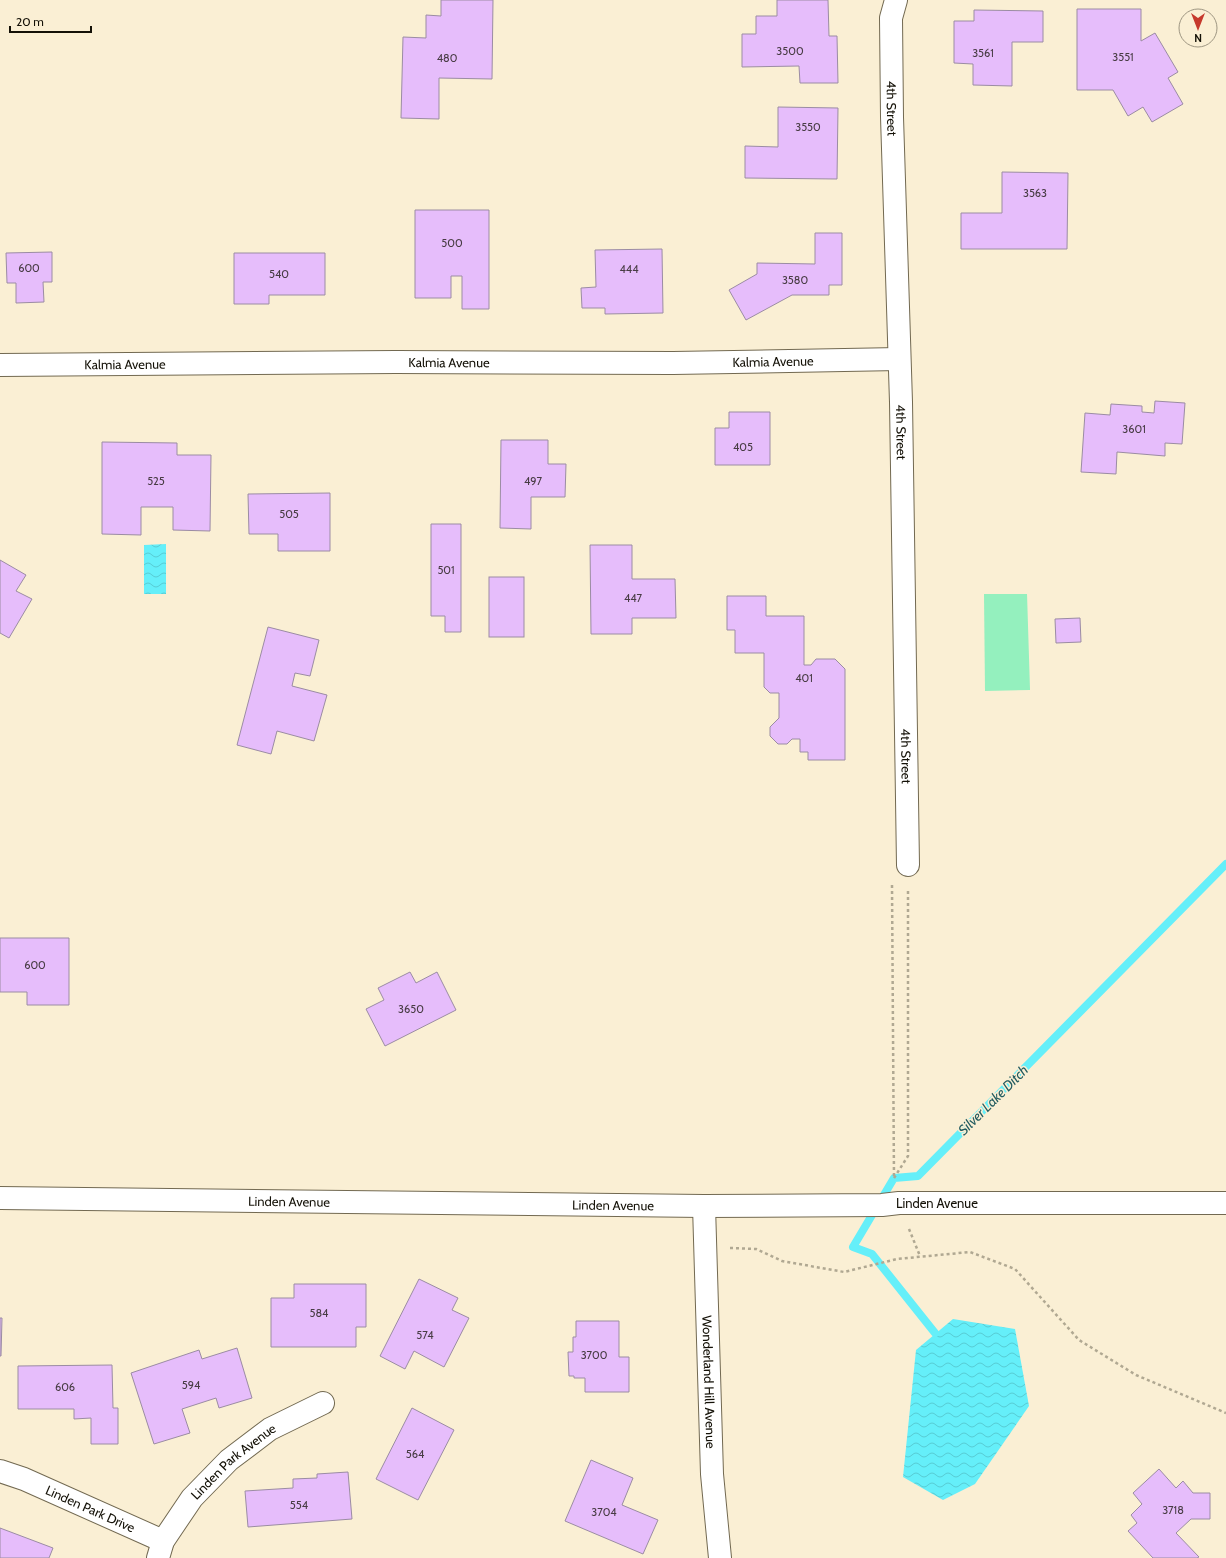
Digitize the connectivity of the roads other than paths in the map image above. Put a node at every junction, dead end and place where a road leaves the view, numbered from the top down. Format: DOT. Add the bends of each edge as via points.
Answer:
graph roads {
  1 [pos="896,0"];
  2 [pos="899,359"];
  3 [pos="0,365"];
  4 [pos="908,865"];
  5 [pos="0,1198"];
  6 [pos="1226,1203"];
  7 [pos="704,1206"];
  8 [pos="322,1403"];
  9 [pos="0,1471"];
  10 [pos="160,1550"];
  11 [pos="720,1558"];
  1 -- 2 [label="street, 4th Street" via="891,18"];
  2 -- 3 [label="street, Kalmia Avenue" via="673,363"];
  2 -- 4 [label="street, 4th Street"];
  5 -- 7 [label="street, Linden Avenue"];
  6 -- 7 [label="street, Linden Avenue"];
  7 -- 11 [label="street, Wonderland Hill Avenue" via="712,1474"];
  8 -- 10 [label="street, Linden Park Avenue" via="270,1429 229,1460 192,1498"];
  9 -- 10 [label="street, Linden Park Drive" via="24,1479"];
}
